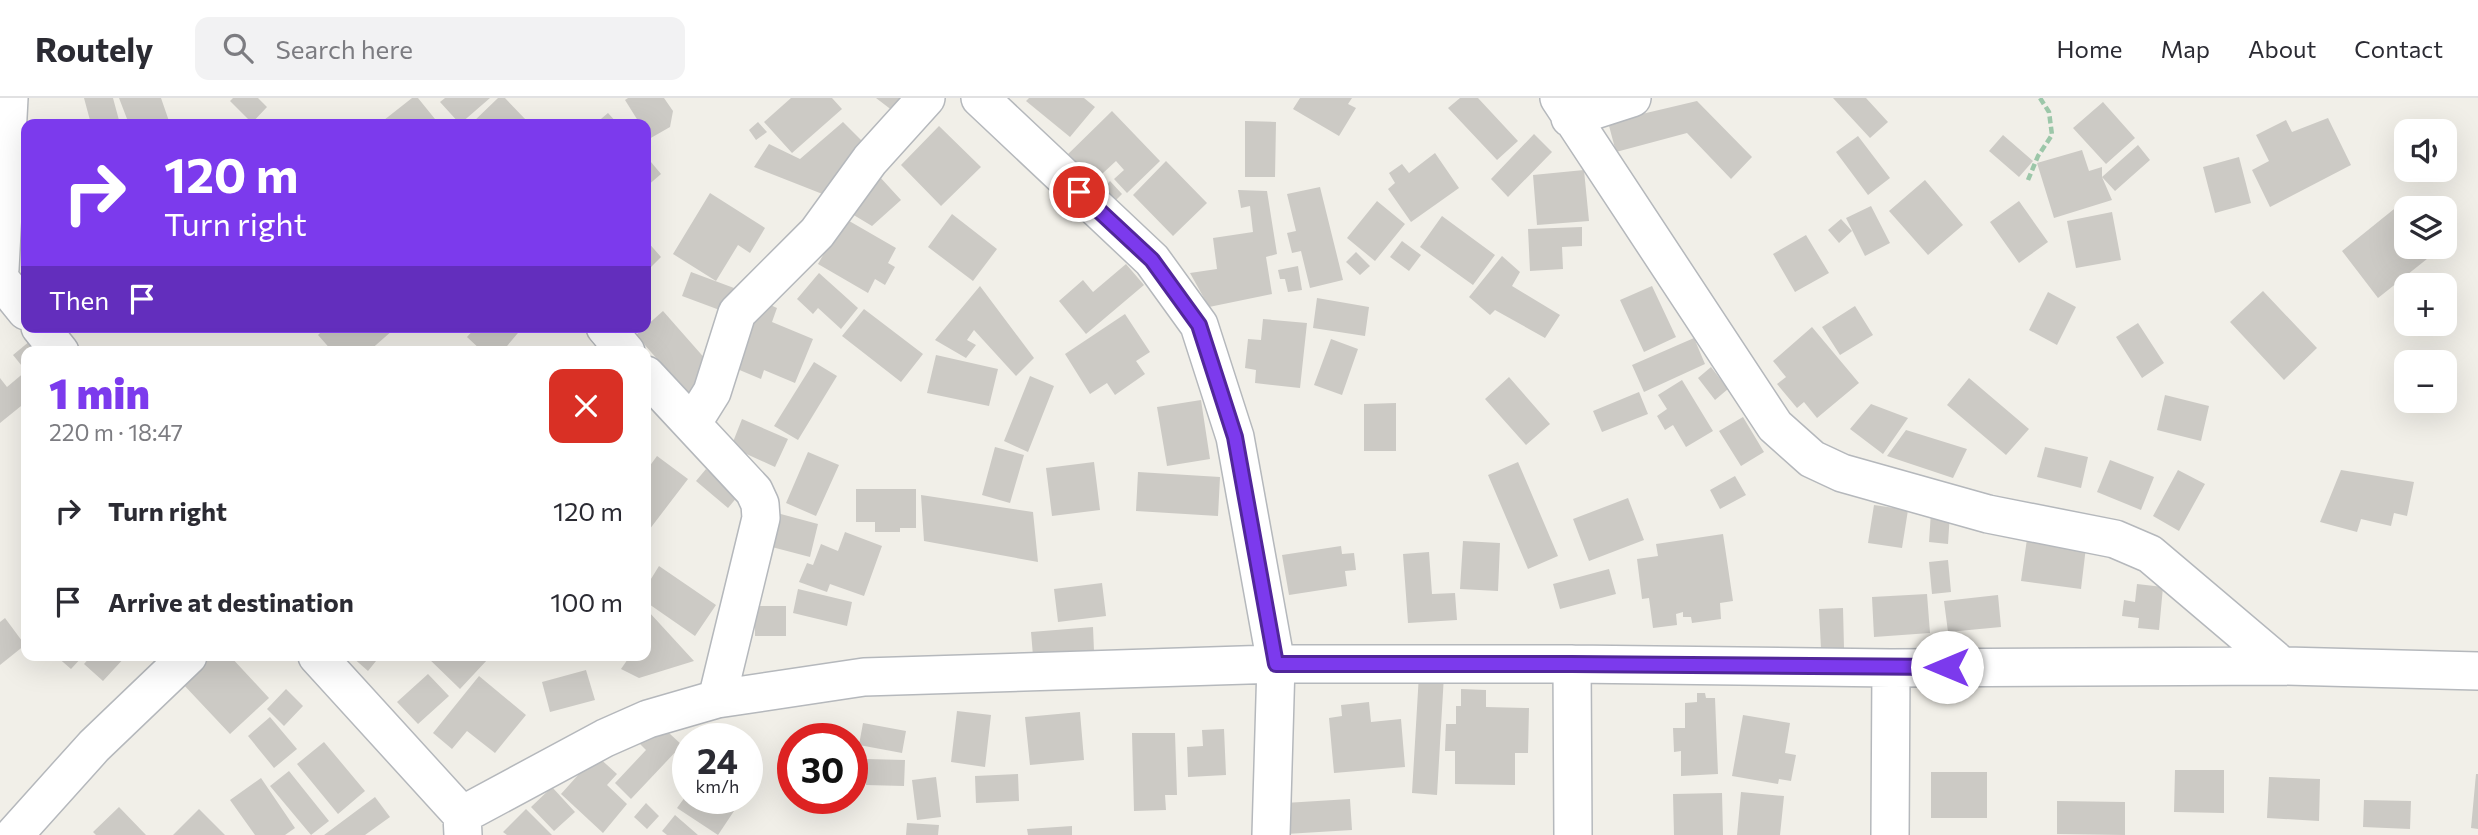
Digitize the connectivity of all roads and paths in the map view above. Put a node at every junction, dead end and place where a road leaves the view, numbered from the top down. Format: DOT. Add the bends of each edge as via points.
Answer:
graph roads {
  1 [pos="9,98"];
  2 [pos="926,98"];
  3 [pos="980,98"];
  4 [pos="1632,98"];
  5 [pos="2040,98"];
  6 [pos="1565,108"];
  7 [pos="2028,180"];
  8 [pos="0,269"];
  9 [pos="0,279"];
  10 [pos="21,305"];
  11 [pos="651,380"];
  12 [pos="692,424"];
  13 [pos="183,661"];
  14 [pos="321,661"];
  15 [pos="1276,664"];
  16 [pos="1572,664"];
  17 [pos="2281,666"];
  18 [pos="1891,668"];
  19 [pos="2478,671"];
  20 [pos="717,699"];
  21 [pos="463,825"];
  22 [pos="14,835"];
  23 [pos="1271,835"];
  24 [pos="1573,835"];
  25 [pos="1890,835"];
  1 -- 8 [label="street"];
  2 -- 12 [label="street" via="870,160 817,233 737,313 712,392"];
  3 -- 15 [label="street" via="1152,260 1199,325 1235,437"];
  4 -- 6 [label="street"];
  5 -- 7 [label="path" via="2049,112 2052,135"];
  6 -- 17 [label="street" via="1775,426 1812,459 1842,473 1988,514 2115,539 2150,554"];
  9 -- 10 [label="street"];
  11 -- 12 [label="street"];
  12 -- 20 [label="street" via="754,491 760,504 761,518"];
  13 -- 22 [label="street" via="94,746"];
  14 -- 21 [label="street"];
  15 -- 16 [label="street"];
  15 -- 20 [label="street" via="864,677"];
  15 -- 23 [label="street"];
  16 -- 18 [label="street"];
  16 -- 24 [label="street"];
  17 -- 18 [label="street"];
  17 -- 19 [label="street"];
  18 -- 25 [label="street"];
  20 -- 21 [label="street" via="648,719 605,738"];
}
